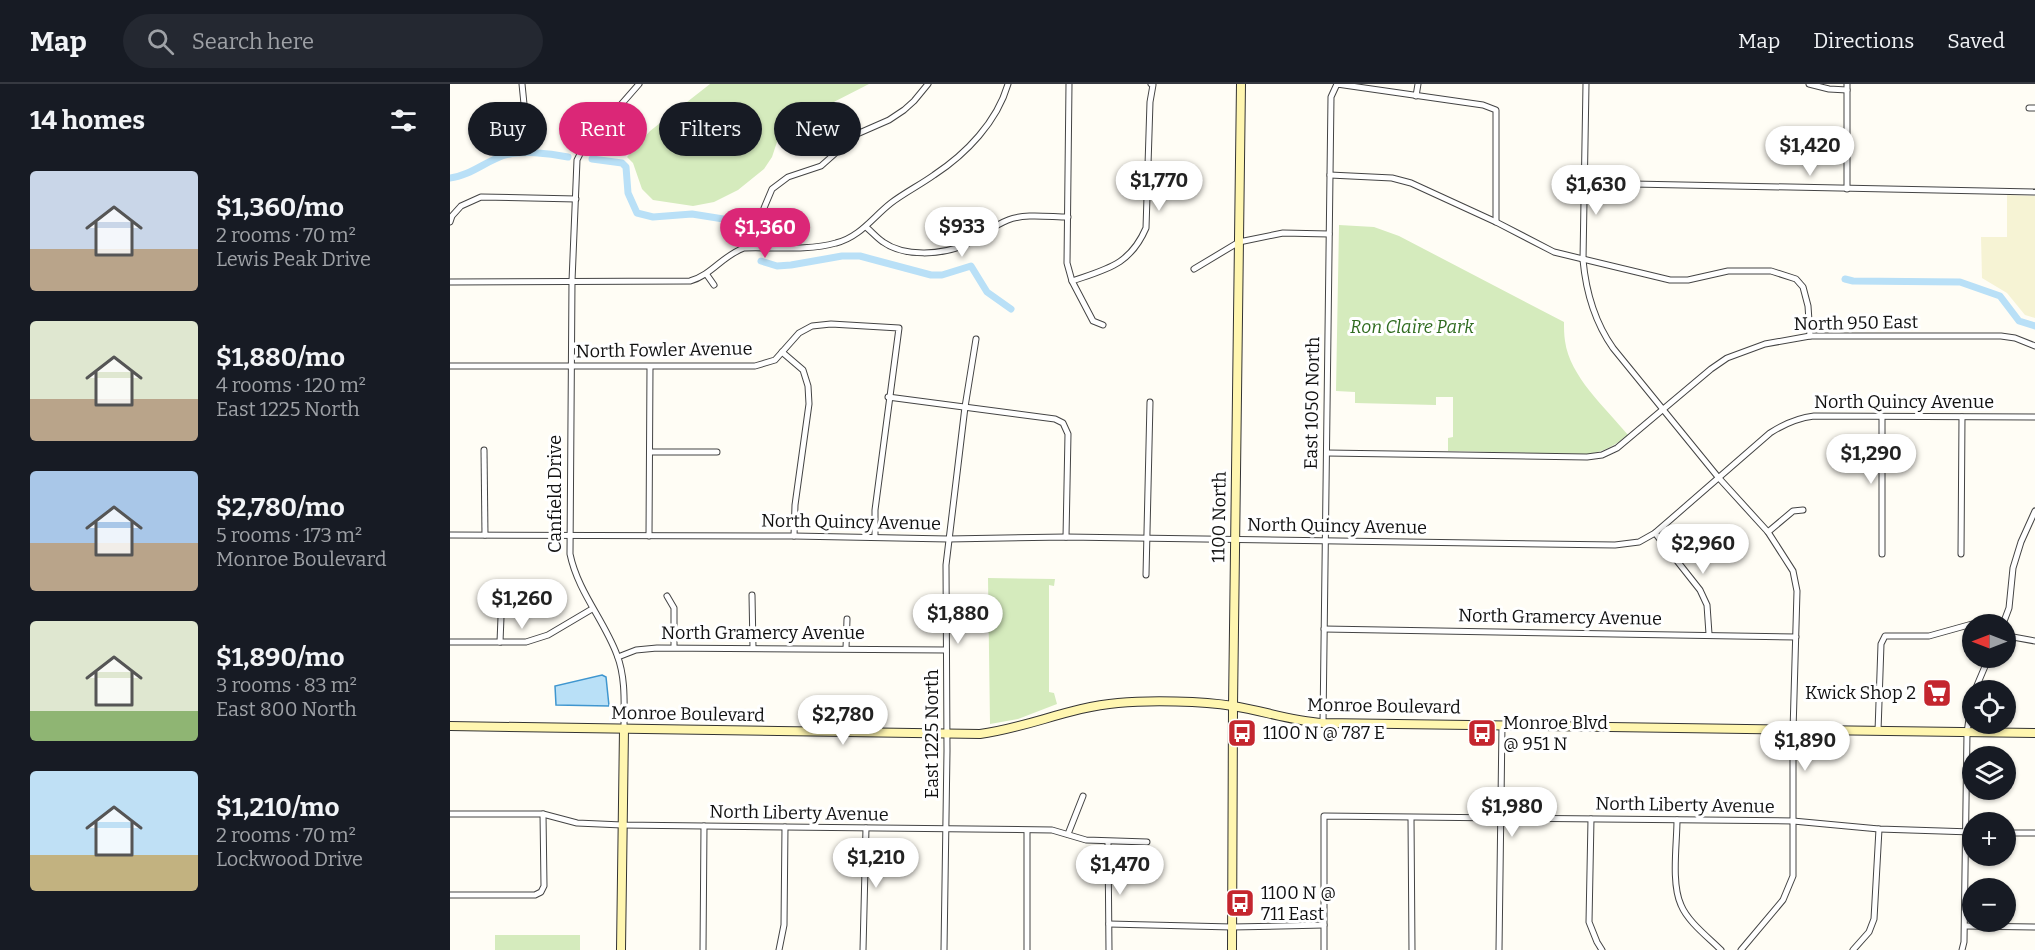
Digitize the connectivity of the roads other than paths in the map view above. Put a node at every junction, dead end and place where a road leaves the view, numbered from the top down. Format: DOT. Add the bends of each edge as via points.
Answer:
graph roads {
  1 [pos="522,84"];
  2 [pos="639,84"];
  3 [pos="928,84"];
  4 [pos="1008,84"];
  5 [pos="1069,84"];
  6 [pos="1152,84"];
  7 [pos="1241,84"];
  8 [pos="1337,84"];
  9 [pos="1418,84"];
  10 [pos="1586,84"];
  11 [pos="1809,84"];
  12 [pos="1847,87"];
  13 [pos="1416,96"];
  14 [pos="524,102"];
  15 [pos="1330,176"];
  16 [pos="1584,183"];
  17 [pos="1847,189"];
  18 [pos="2035,192"];
  19 [pos="576,199"];
  20 [pos="1068,217"];
  21 [pos="450,222"];
  22 [pos="1496,222"];
  23 [pos="866,227"];
  24 [pos="1329,234"];
  25 [pos="1239,242"];
  26 [pos="765,247"];
  27 [pos="1583,260"];
  28 [pos="1194,269"];
  29 [pos="707,275"];
  30 [pos="572,281"];
  31 [pos="1072,281"];
  32 [pos="450,282"];
  33 [pos="714,285"];
  34 [pos="1103,325"];
  35 [pos="1810,336"];
  36 [pos="976,339"];
  37 [pos="2035,346"];
  38 [pos="782,352"];
  39 [pos="450,366"];
  40 [pos="572,367"];
  41 [pos="650,368"];
  42 [pos="888,397"];
  43 [pos="1150,402"];
  44 [pos="965,407"];
  45 [pos="1662,410"];
  46 [pos="1882,416"];
  47 [pos="1962,417"];
  48 [pos="2035,417"];
  49 [pos="484,450"];
  50 [pos="650,452"];
  51 [pos="717,452"];
  52 [pos="1327,453"];
  53 [pos="1719,477"];
  54 [pos="1803,510"];
  55 [pos="2035,511"];
  56 [pos="1768,532"];
  57 [pos="1655,533"];
  58 [pos="450,535"];
  59 [pos="485,535"];
  60 [pos="571,536"];
  61 [pos="649,536"];
  62 [pos="794,536"];
  63 [pos="875,537"];
  64 [pos="1066,537"];
  65 [pos="948,539"];
  66 [pos="1148,539"];
  67 [pos="1235,539"];
  68 [pos="1325,541"];
  69 [pos="1882,554"];
  70 [pos="1961,554"];
  71 [pos="1146,575"];
  72 [pos="668,596"];
  73 [pos="752,596"];
  74 [pos="592,609"];
  75 [pos="2006,614"];
  76 [pos="501,617"];
  77 [pos="847,619"];
  78 [pos="1962,627"];
  79 [pos="1324,629"];
  80 [pos="1709,634"];
  81 [pos="1796,637"];
  82 [pos="2016,638"];
  83 [pos="2035,641"];
  84 [pos="450,642"];
  85 [pos="500,642"];
  86 [pos="674,647"];
  87 [pos="753,648"];
  88 [pos="846,648"];
  89 [pos="946,650"];
  90 [pos="618,657"];
  91 [pos="1233,706"];
  92 [pos="1323,723"];
  93 [pos="1502,725"];
  94 [pos="450,726"];
  95 [pos="624,729"];
  96 [pos="1793,730"];
  97 [pos="1878,731"];
  98 [pos="1962,733"];
  99 [pos="1968,734"];
  100 [pos="2016,734"];
  101 [pos="2035,734"];
  102 [pos="947,735"];
  103 [pos="1083,796"];
  104 [pos="1969,812"];
  105 [pos="450,814"];
  106 [pos="543,814"];
  107 [pos="1411,818"];
  108 [pos="1500,819"];
  109 [pos="1591,819"];
  110 [pos="1677,820"];
  111 [pos="1794,821"];
  112 [pos="622,825"];
  113 [pos="705,826"];
  114 [pos="786,827"];
  115 [pos="866,828"];
  116 [pos="1879,828"];
  117 [pos="947,830"];
  118 [pos="1027,831"];
  119 [pos="1962,832"];
  120 [pos="2016,832"];
  121 [pos="2035,833"];
  122 [pos="1068,834"];
  123 [pos="1108,842"];
  124 [pos="1147,842"];
  125 [pos="450,895"];
  126 [pos="1109,924"];
  127 [pos="1324,926"];
  128 [pos="1232,927"];
  129 [pos="2016,927"];
  130 [pos="2035,927"];
  131 [pos="1965,932"];
  132 [pos="621,950"];
  133 [pos="703,950"];
  134 [pos="779,950"];
  135 [pos="863,950"];
  136 [pos="944,950"];
  137 [pos="1027,950"];
  138 [pos="1109,950"];
  139 [pos="1232,950"];
  140 [pos="1324,950"];
  141 [pos="1412,950"];
  142 [pos="1500,950"];
  143 [pos="1602,950"];
  144 [pos="1721,950"];
  145 [pos="1741,950"];
  146 [pos="1853,950"];
  147 [pos="1962,950"];
  1 -- 14 [label="street"];
  2 -- 19 [label="street, Canfield Drive" via="583,148 577,160"];
  3 -- 26 [label="street" via="904,110 857,134 821,166 788,177 772,189 764,208"];
  4 -- 23 [label="street" via="990,120 970,145 890,203"];
  5 -- 20 [label="street"];
  6 -- 31 [label="street" via="1146,228 1121,262"];
  7 -- 25 [label="street, 1100 North"];
  8 -- 13 [label="street"];
  8 -- 15 [label="street, East 1050 North" via="1331,97"];
  9 -- 13 [label="street"];
  10 -- 16 [label="street"];
  11 -- 12 [label="street" via="1829,89"];
  12 -- 17 [label="street"];
  13 -- 22 [label="street" via="1496,110"];
  15 -- 22 [label="street" via="1392,178 1411,183"];
  15 -- 24 [label="street, East 1050 North"];
  16 -- 17 [label="street"];
  16 -- 27 [label="street"];
  17 -- 18 [label="street"];
  19 -- 21 [label="street" via="481,197 461,206"];
  19 -- 30 [label="street, Canfield Drive"];
  20 -- 23 [label="street" via="1019,217 965,245 931,253 884,243"];
  20 -- 31 [label="street"];
  22 -- 27 [label="street" via="1554,252"];
  23 -- 26 [label="street" via="838,242 820,246"];
  24 -- 25 [label="street" via="1283,233"];
  24 -- 52 [label="street, East 1050 North"];
  25 -- 28 [label="street"];
  25 -- 67 [label="street, 1100 North"];
  26 -- 29 [label="street" via="733,251"];
  27 -- 35 [label="street" via="1670,280 1728,271 1771,271 1800,282 1808,306"];
  27 -- 45 [label="street" via="1592,309 1602,333"];
  29 -- 30 [label="street" via="690,281"];
  29 -- 33 [label="street"];
  30 -- 32 [label="street"];
  30 -- 40 [label="street, Canfield Drive"];
  31 -- 34 [label="street" via="1094,321"];
  35 -- 37 [label="street, North 950 East" via="2001,336"];
  35 -- 45 [label="street, North 950 East" via="1765,344 1727,358"];
  36 -- 44 [label="street, East 1225 North"];
  38 -- 41 [label="street, North Fowler Avenue" via="775,360 755,366"];
  38 -- 42 [label="street, North Fowler Avenue" via="799,333 812,326 899,328"];
  38 -- 62 [label="street" via="802,370 808,386"];
  39 -- 40 [label="street, North Fowler Avenue"];
  40 -- 41 [label="street, North Fowler Avenue"];
  40 -- 60 [label="street, Canfield Drive"];
  41 -- 50 [label="street"];
  42 -- 44 [label="street"];
  42 -- 63 [label="street"];
  43 -- 66 [label="street"];
  44 -- 64 [label="street" via="1063,423 1068,434"];
  44 -- 65 [label="street, East 1225 North"];
  45 -- 52 [label="street, North 950 East" via="1617,448 1587,457"];
  45 -- 53 [label="street"];
  46 -- 47 [label="street, North Quincy Avenue"];
  46 -- 53 [label="street, North Quincy Avenue" via="1814,416 1785,423"];
  46 -- 69 [label="street"];
  47 -- 48 [label="street, North Quincy Avenue"];
  47 -- 70 [label="street"];
  49 -- 59 [label="street"];
  50 -- 51 [label="street"];
  50 -- 61 [label="street"];
  52 -- 68 [label="street, East 1050 North"];
  53 -- 56 [label="street"];
  53 -- 57 [label="street, North Quincy Avenue"];
  54 -- 56 [label="street" via="1794,511"];
  55 -- 75 [label="street" via="2013,568"];
  56 -- 81 [label="street" via="1793,571 1797,591"];
  57 -- 68 [label="street, North Quincy Avenue" via="1639,542 1615,545"];
  57 -- 80 [label="street" via="1700,590 1707,605"];
  58 -- 59 [label="street, North Quincy Avenue"];
  59 -- 60 [label="street, North Quincy Avenue"];
  60 -- 61 [label="street, North Quincy Avenue"];
  60 -- 74 [label="street, Canfield Drive" via="574,572"];
  61 -- 62 [label="street, North Quincy Avenue"];
  62 -- 63 [label="street, North Quincy Avenue"];
  63 -- 65 [label="street, North Quincy Avenue"];
  64 -- 65 [label="street, North Quincy Avenue"];
  64 -- 66 [label="street, North Quincy Avenue"];
  65 -- 89 [label="street, East 1225 North"];
  66 -- 67 [label="street, North Quincy Avenue"];
  66 -- 71 [label="street"];
  67 -- 68 [label="street, North Quincy Avenue"];
  67 -- 91 [label="street, 1100 North"];
  68 -- 79 [label="street, East 1050 North"];
  72 -- 86 [label="street" via="674,608"];
  73 -- 87 [label="street"];
  74 -- 85 [label="street" via="548,635 526,642"];
  74 -- 90 [label="street, Canfield Drive"];
  76 -- 85 [label="street"];
  77 -- 88 [label="street"];
  78 -- 97 [label="street" via="1940,634 1885,636 1881,644"];
  79 -- 80 [label="street, North Gramercy Avenue"];
  79 -- 92 [label="street, East 1050 North"];
  80 -- 81 [label="street, North Gramercy Avenue"];
  81 -- 96 [label="street"];
  82 -- 83 [label="street"];
  84 -- 85 [label="street"];
  86 -- 87 [label="street, North Gramercy Avenue"];
  86 -- 90 [label="street, North Gramercy Avenue" via="636,650"];
  87 -- 88 [label="street, North Gramercy Avenue"];
  88 -- 89 [label="street, North Gramercy Avenue"];
  89 -- 102 [label="street, East 1225 North"];
  90 -- 95 [label="street, Canfield Drive" via="624,689"];
  91 -- 92 [label="street, Monroe Boulevard"];
  91 -- 102 [label="street, Monroe Boulevard" via="1120,703 1081,708 1001,731"];
  91 -- 128 [label="street, 1100 North"];
  92 -- 93 [label="street, Monroe Boulevard"];
  93 -- 96 [label="street, Monroe Boulevard"];
  93 -- 108 [label="street"];
  94 -- 95 [label="street, Monroe Boulevard"];
  95 -- 102 [label="street, Monroe Boulevard"];
  95 -- 112 [label="street, Canfield Drive"];
  96 -- 97 [label="street, Monroe Boulevard"];
  96 -- 111 [label="street"];
  97 -- 98 [label="street, Monroe Boulevard"];
  99 -- 104 [label="street"];
  100 -- 101 [label="street, Monroe Boulevard"];
  102 -- 117 [label="street, East 1225 North"];
  103 -- 122 [label="street"];
  105 -- 106 [label="street, North Liberty Avenue"];
  106 -- 112 [label="street, North Liberty Avenue" via="577,823"];
  106 -- 125 [label="street" via="541,892"];
  107 -- 108 [label="street, North Liberty Avenue"];
  107 -- 127 [label="street, North Liberty Avenue" via="1324,816"];
  107 -- 141 [label="street"];
  108 -- 109 [label="street, North Liberty Avenue"];
  108 -- 142 [label="street"];
  109 -- 110 [label="street, North Liberty Avenue"];
  109 -- 143 [label="street" via="1589,921"];
  110 -- 111 [label="street, North Liberty Avenue"];
  110 -- 144 [label="street" via="1677,887 1681,904"];
  111 -- 116 [label="street, North Liberty Avenue"];
  111 -- 145 [label="street" via="1794,876 1783,900"];
  112 -- 113 [label="street, North Liberty Avenue"];
  112 -- 132 [label="street, Canfield Drive"];
  113 -- 114 [label="street, North Liberty Avenue"];
  113 -- 133 [label="street"];
  114 -- 115 [label="street, North Liberty Avenue"];
  114 -- 134 [label="street" via="784,925"];
  115 -- 117 [label="street, North Liberty Avenue"];
  115 -- 135 [label="street"];
  116 -- 119 [label="street, North Liberty Avenue"];
  116 -- 146 [label="street" via="1874,919 1869,932"];
  117 -- 118 [label="street, North Liberty Avenue"];
  117 -- 136 [label="street, East 1225 North"];
  118 -- 122 [label="street, North Liberty Avenue"];
  118 -- 137 [label="street"];
  120 -- 121 [label="street"];
  122 -- 123 [label="street, North Liberty Avenue"];
  123 -- 124 [label="street, North Liberty Avenue"];
  123 -- 126 [label="street"];
  126 -- 128 [label="street"];
  126 -- 138 [label="street"];
  127 -- 128 [label="street"];
  127 -- 140 [label="street"];
  128 -- 139 [label="street, 1100 North"];
  129 -- 130 [label="street"];
  131 -- 147 [label="street"];
}
